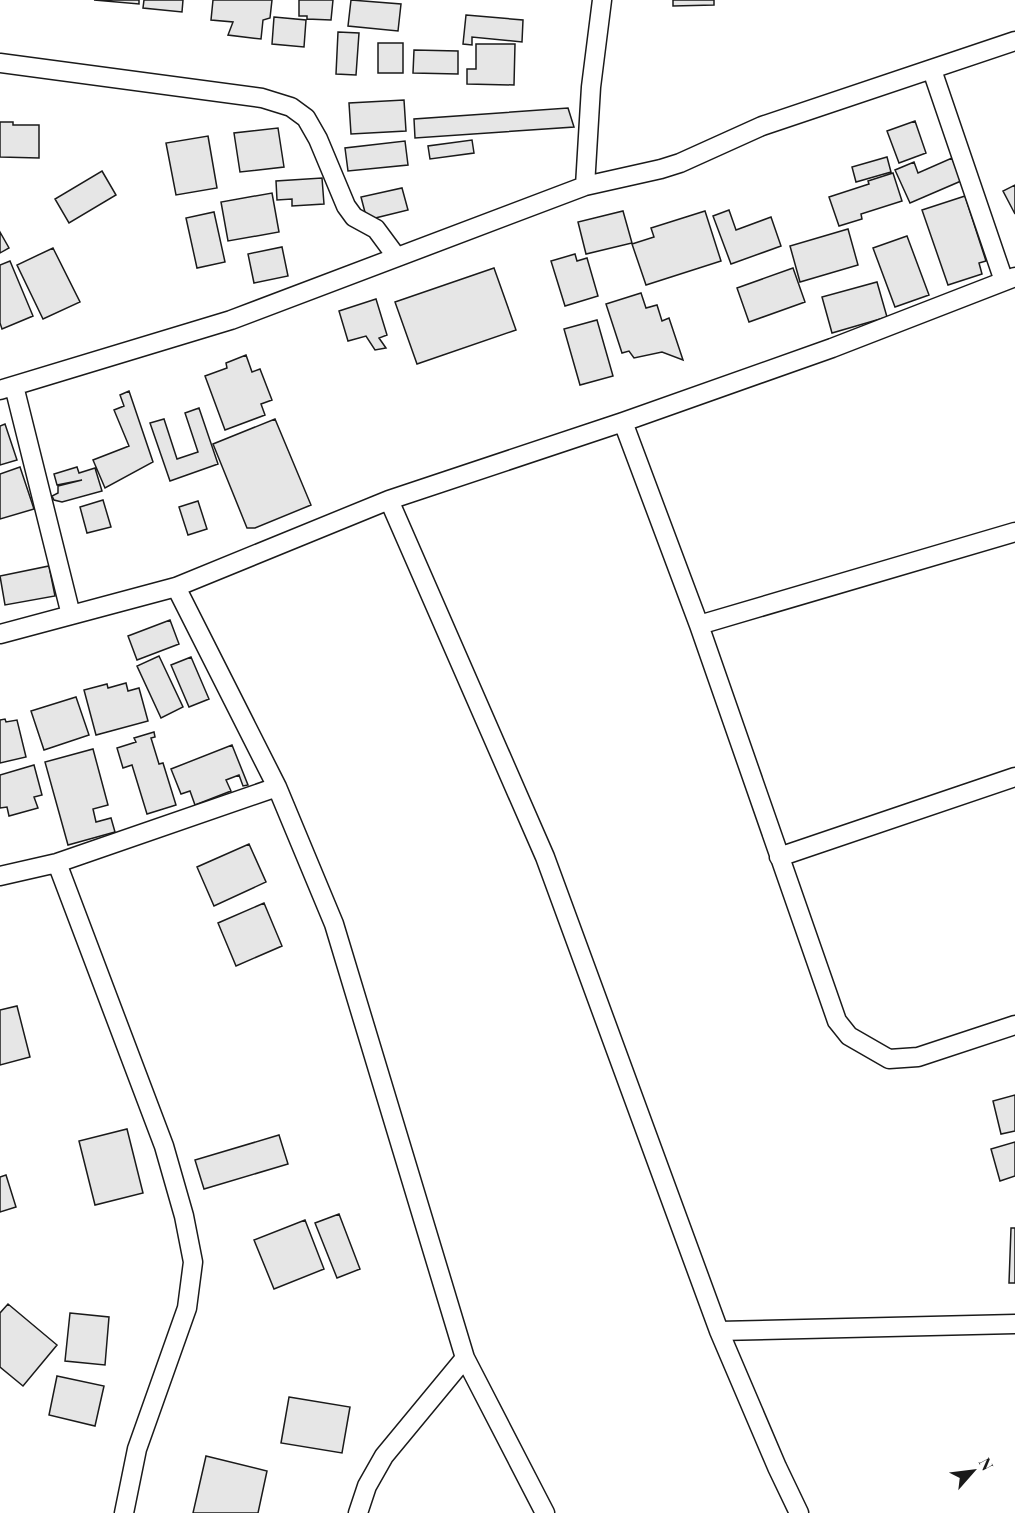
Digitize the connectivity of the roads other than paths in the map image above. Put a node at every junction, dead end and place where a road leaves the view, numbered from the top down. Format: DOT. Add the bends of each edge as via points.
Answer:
graph roads {
  1 [pos="602,0"];
  2 [pos="1015,41"];
  3 [pos="0,63"];
  4 [pos="932,70"];
  5 [pos="585,186"];
  6 [pos="396,256"];
  7 [pos="1009,279"];
  8 [pos="7,388"];
  9 [pos="623,422"];
  10 [pos="389,500"];
  11 [pos="1015,532"];
  12 [pos="176,587"];
  13 [pos="71,615"];
  14 [pos="699,625"];
  15 [pos="0,634"];
  16 [pos="1015,777"];
  17 [pos="277,787"];
  18 [pos="779,857"];
  19 [pos="57,863"];
  20 [pos="0,876"];
  21 [pos="1015,1025"];
  22 [pos="1015,1324"];
  23 [pos="719,1331"];
  24 [pos="465,1358"];
  25 [pos="124,1513"];
  26 [pos="358,1513"];
  27 [pos="545,1513"];
  28 [pos="799,1513"];
  1 -- 5 [label="street" via="591,87"];
  2 -- 4 [label="street"];
  3 -- 6 [label="street" via="262,98 291,107 306,118 318,139 346,206 354,217 376,229"];
  4 -- 5 [label="street" via="762,126 680,163"];
  4 -- 7 [label="street"];
  5 -- 6 [label="street"];
  6 -- 8 [label="street" via="231,320"];
  7 -- 9 [label="street" via="832,348"];
  8 -- 13 [label="street"];
  9 -- 10 [label="street"];
  9 -- 14 [label="street"];
  10 -- 12 [label="street"];
  10 -- 23 [label="street" via="546,857"];
  11 -- 14 [label="street"];
  12 -- 13 [label="street"];
  12 -- 17 [label="street"];
  13 -- 15 [label="street"];
  14 -- 18 [label="street"];
  16 -- 18 [label="street"];
  17 -- 19 [label="street"];
  17 -- 24 [label="street" via="334,924"];
  18 -- 21 [label="street" via="837,1021 849,1036 889,1059 918,1057"];
  19 -- 20 [label="street"];
  19 -- 25 [label="street" via="164,1146 184,1216 192,1262 187,1308 137,1449"];
  22 -- 23 [label="street"];
  23 -- 28 [label="street"];
  24 -- 26 [label="street" via="384,1456 367,1486"];
  24 -- 27 [label="street"];
}
